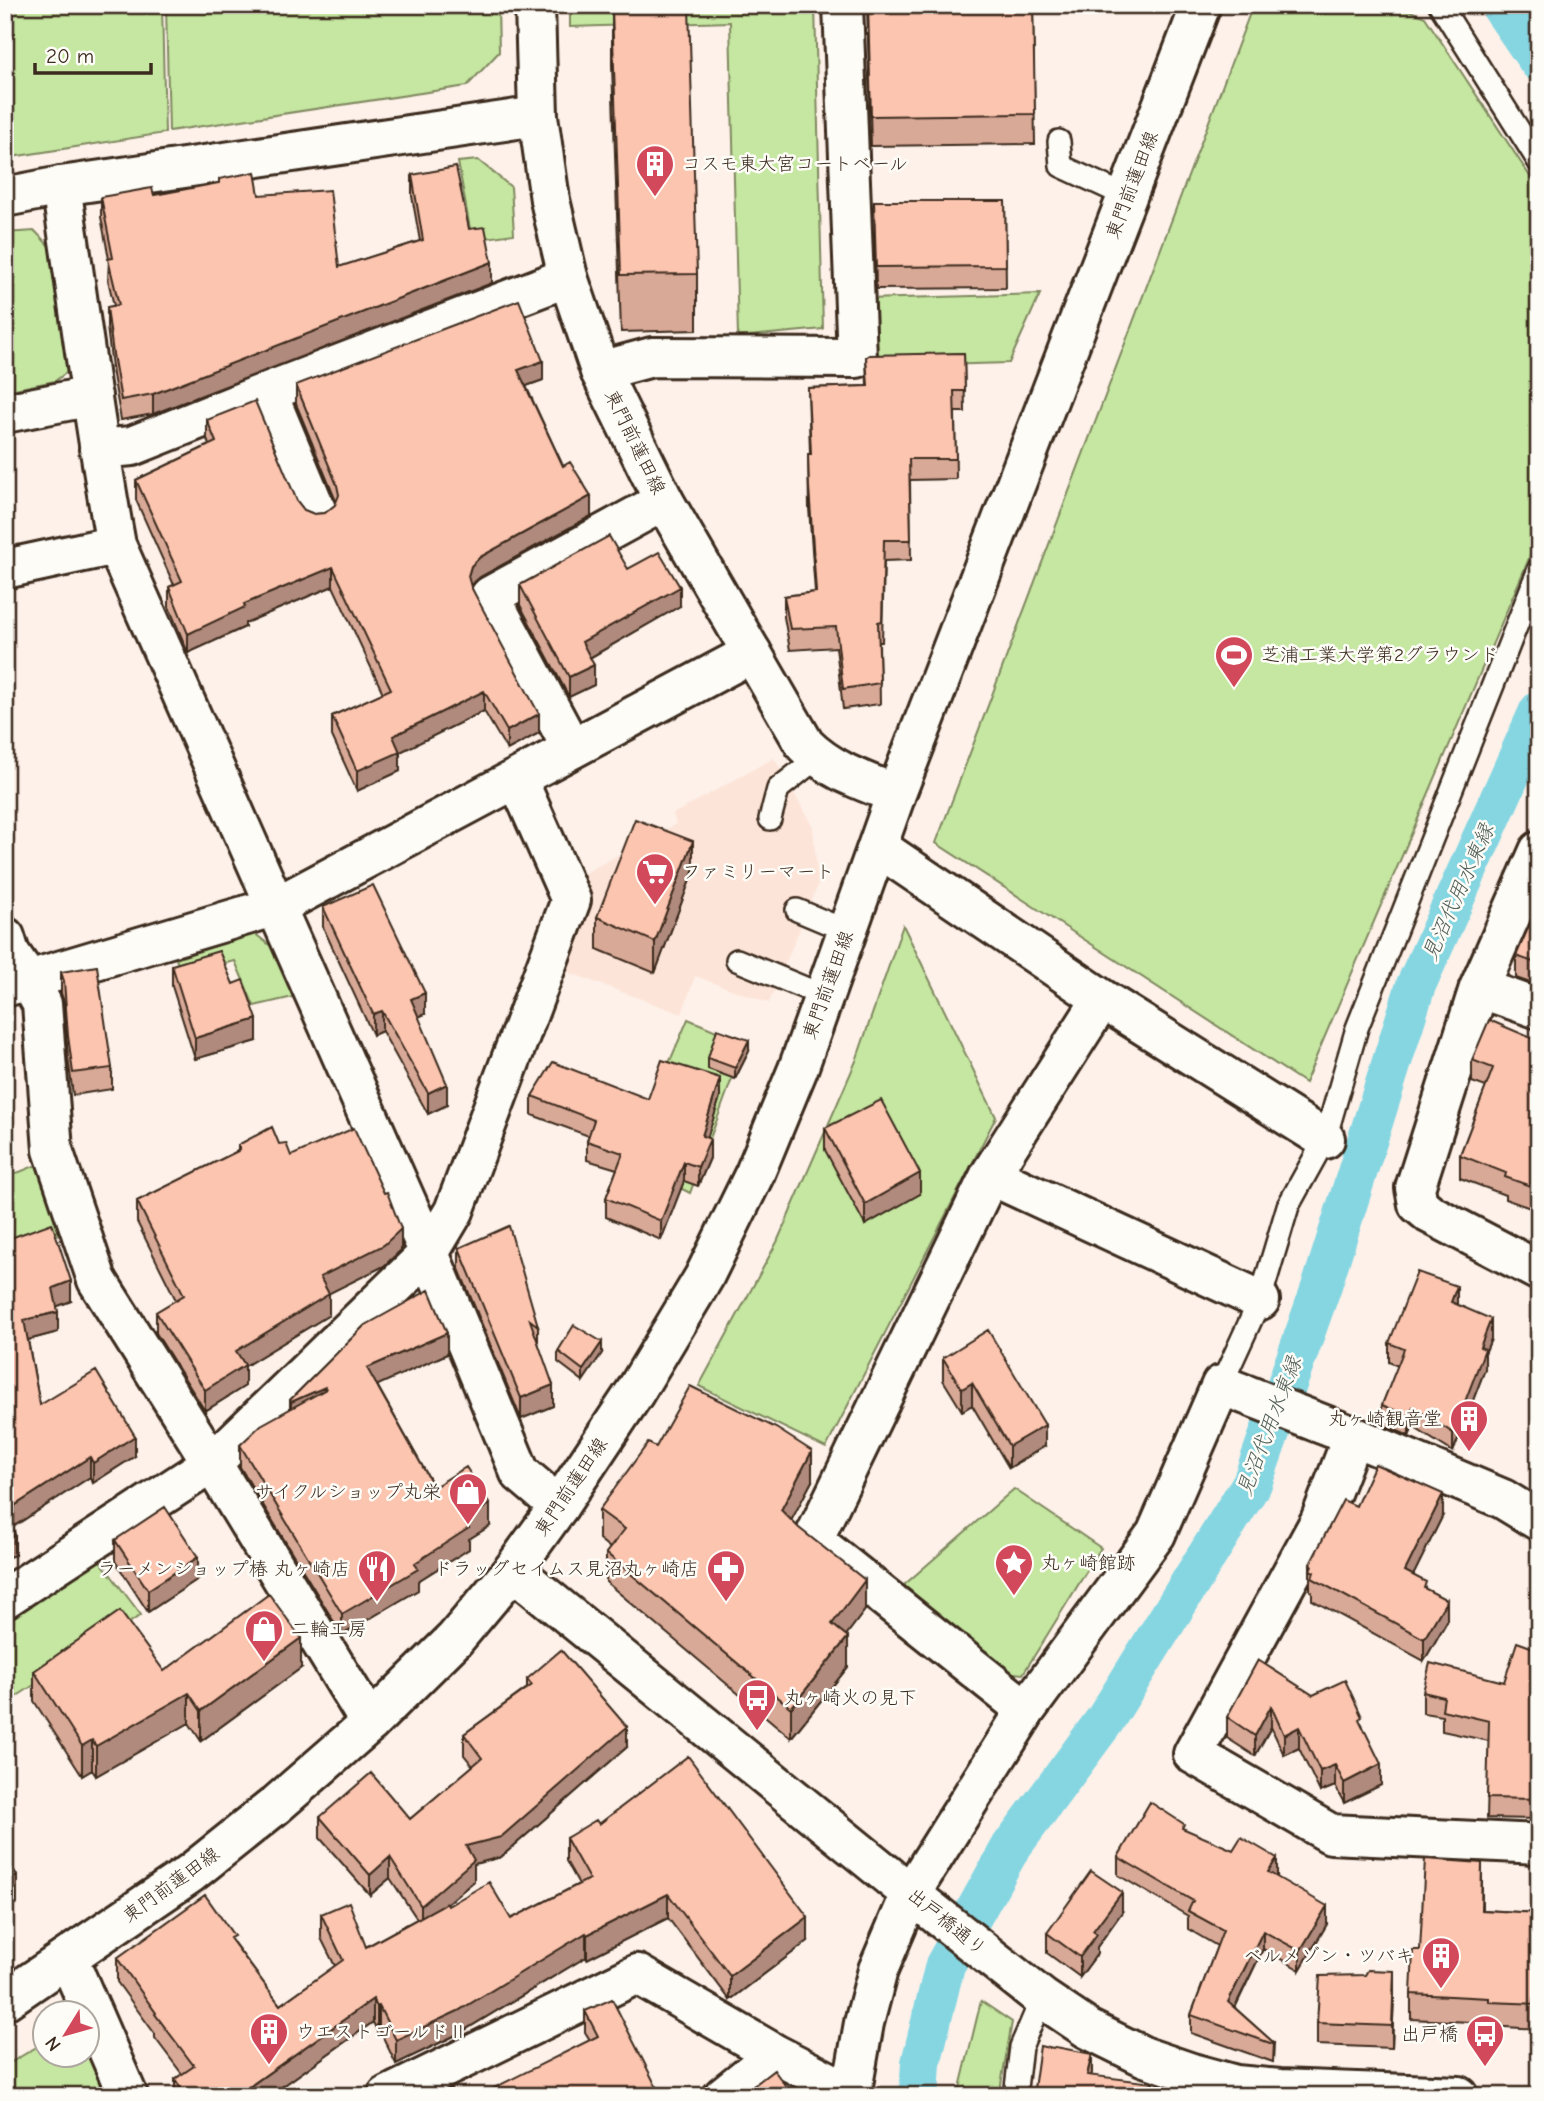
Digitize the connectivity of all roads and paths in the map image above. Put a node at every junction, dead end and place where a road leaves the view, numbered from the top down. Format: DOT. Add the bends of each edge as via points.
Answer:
graph roads {
  1 [pos="535,5"];
  2 [pos="843,5"];
  3 [pos="1201,5"];
  4 [pos="1440,5"];
  5 [pos="538,116"];
  6 [pos="1059,141"];
  7 [pos="1539,162"];
  8 [pos="61,186"];
  9 [pos="5,197"];
  10 [pos="1128,197"];
  11 [pos="568,277"];
  12 [pos="600,370"];
  13 [pos="267,392"];
  14 [pos="92,396"];
  15 [pos="5,413"];
  16 [pos="99,449"];
  17 [pos="664,501"];
  18 [pos="317,512"];
  19 [pos="116,545"];
  20 [pos="5,569"];
  21 [pos="1539,569"];
  22 [pos="752,653"];
  23 [pos="572,748"];
  24 [pos="818,757"];
  25 [pos="517,778"];
  26 [pos="896,794"];
  27 [pos="770,819"];
  28 [pos="878,847"];
  29 [pos="1539,851"];
  30 [pos="277,906"];
  31 [pos="797,910"];
  32 [pos="848,931"];
  33 [pos="5,937"];
  34 [pos="737,960"];
  35 [pos="17,983"];
  36 [pos="1479,988"];
  37 [pos="824,996"];
  38 [pos="1102,999"];
  39 [pos="1539,1009"];
  40 [pos="1325,1139"];
  41 [pos="990,1175"];
  42 [pos="429,1253"];
  43 [pos="1539,1271"];
  44 [pos="1260,1300"];
  45 [pos="1230,1388"];
  46 [pos="1335,1429"];
  47 [pos="212,1463"];
  48 [pos="559,1506"];
  49 [pos="1539,1521"];
  50 [pos="513,1570"];
  51 [pos="5,1598"];
  52 [pos="1027,1710"];
  53 [pos="370,1723"];
  54 [pos="1539,1844"];
  55 [pos="919,1900"];
  56 [pos="68,1958"];
  57 [pos="1042,1998"];
  58 [pos="5,2000"];
  59 [pos="775,2054"];
  60 [pos="1279,2092"];
  61 [pos="851,2094"];
  62 [pos="128,2096"];
  63 [pos="387,2096"];
  64 [pos="723,2096"];
  65 [pos="1015,2096"];
  66 [pos="1459,2096"];
  1 -- 5 [label="street, 東門前蓮田線"];
  2 -- 12 [label="street" via="857,358 653,357"];
  3 -- 10 [label="street, 東門前蓮田線"];
  4 -- 7 [label="lane"];
  5 -- 8 [label="street"];
  5 -- 11 [label="street, 東門前蓮田線" via="550,200"];
  6 -- 10 [label="lane" via="1061,166"];
  8 -- 9 [label="street"];
  8 -- 14 [label="street"];
  10 -- 26 [label="street, 東門前蓮田線"];
  11 -- 12 [label="street, 東門前蓮田線"];
  11 -- 13 [label="street"];
  12 -- 17 [label="street, 東門前蓮田線"];
  13 -- 16 [label="street" via="132,446"];
  13 -- 18 [label="street"];
  14 -- 15 [label="street"];
  14 -- 16 [label="street"];
  16 -- 19 [label="street"];
  17 -- 22 [label="street, 東門前蓮田線"];
  17 -- 23 [label="street" via="490,596"];
  19 -- 20 [label="street"];
  19 -- 30 [label="street"];
  21 -- 40 [label="lane" via="1357,1028"];
  22 -- 23 [label="street"];
  22 -- 24 [label="street, 東門前蓮田線" via="806,745"];
  23 -- 25 [label="street"];
  24 -- 26 [label="street, 東門前蓮田線" via="841,773"];
  24 -- 27 [label="lane" via="778,789"];
  25 -- 30 [label="street"];
  25 -- 42 [label="street" via="571,900 453,1211"];
  26 -- 28 [label="street, 東門前蓮田線"];
  28 -- 32 [label="street, 東門前蓮田線"];
  28 -- 38 [label="street"];
  29 -- 36 [label="street"];
  30 -- 35 [label="street"];
  30 -- 42 [label="street"];
  31 -- 32 [label="lane"];
  32 -- 37 [label="street, 東門前蓮田線"];
  33 -- 35 [label="street"];
  34 -- 37 [label="lane"];
  35 -- 47 [label="street" via="42,1004 53,1150 97,1280"];
  36 -- 39 [label="street"];
  36 -- 43 [label="street" via="1415,1188 1418,1204"];
  37 -- 48 [label="street, 東門前蓮田線" via="760,1161 704,1277"];
  38 -- 40 [label="street"];
  38 -- 41 [label="street"];
  40 -- 44 [label="lane" via="1288,1206"];
  41 -- 44 [label="street"];
  41 -- 52 [label="street" via="813,1540"];
  42 -- 47 [label="street"];
  42 -- 48 [label="street" via="520,1473"];
  44 -- 45 [label="lane"];
  45 -- 46 [label="street"];
  45 -- 52 [label="street" via="1156,1534"];
  46 -- 49 [label="street" via="1503,1499"];
  46 -- 54 [label="street" via="1320,1521 1193,1754 1331,1834"];
  47 -- 51 [label="street"];
  47 -- 53 [label="street"];
  48 -- 50 [label="street, 東門前蓮田線"];
  50 -- 53 [label="street, 東門前蓮田線" via="455,1639"];
  50 -- 55 [label="street, 出戸橋通り"];
  52 -- 55 [label="street"];
  53 -- 56 [label="street, 東門前蓮田線" via="191,1873"];
  55 -- 57 [label="street, 出戸橋通り"];
  55 -- 61 [label="street" via="878,1970 863,2022"];
  56 -- 58 [label="street, 東門前蓮田線"];
  56 -- 62 [label="street"];
  57 -- 60 [label="street, 出戸橋通り" via="1088,2029 1145,2057 1236,2085"];
  57 -- 65 [label="lane" via="1021,2047"];
  59 -- 61 [label="street"];
  59 -- 63 [label="street" via="637,1974"];
  59 -- 64 [label="street"];
  60 -- 66 [label="street, 出戸橋通り"];
}
